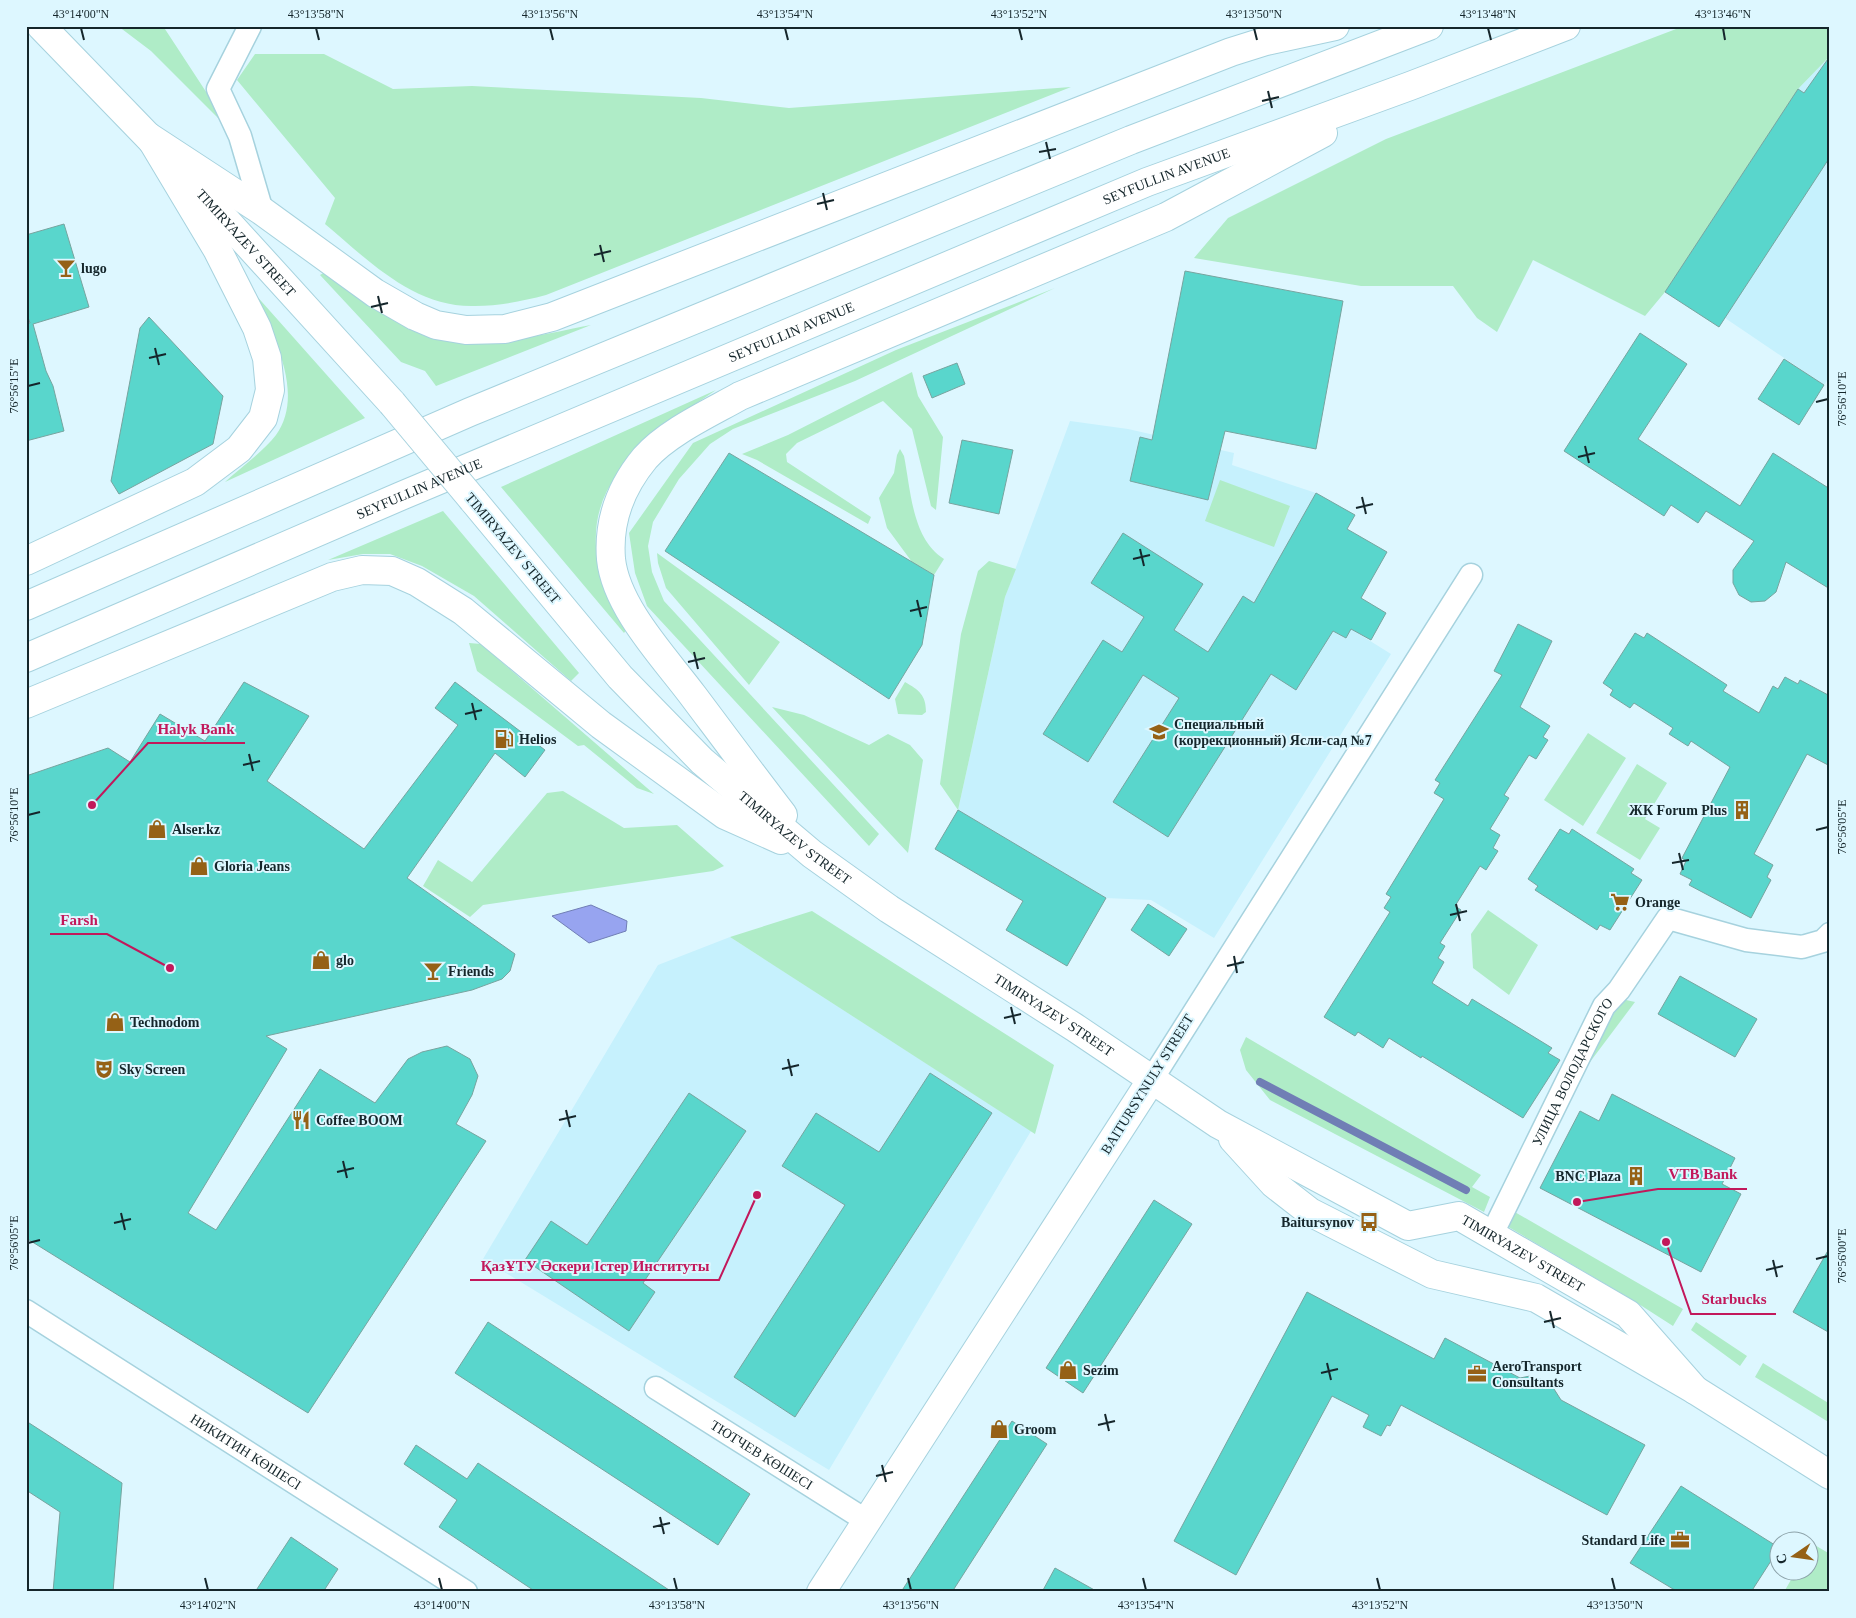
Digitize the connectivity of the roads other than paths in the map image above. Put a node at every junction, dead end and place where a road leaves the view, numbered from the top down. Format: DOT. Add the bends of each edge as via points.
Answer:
graph roads {
  1 [pos="41,26"];
  2 [pos="250,26"];
  3 [pos="1334,26"];
  4 [pos="1429,26"];
  5 [pos="1566,26"];
  6 [pos="1410,86"];
  7 [pos="149,137"];
  8 [pos="262,211"];
  9 [pos="26,561"];
  10 [pos="1471,575"];
  11 [pos="26,606"];
  12 [pos="26,658"];
  13 [pos="26,704"];
  14 [pos="812,854"];
  15 [pos="1830,934"];
  16 [pos="1152,1079"];
  17 [pos="1218,1124"];
  18 [pos="1492,1234"];
  19 [pos="26,1311"];
  20 [pos="656,1388"];
  21 [pos="1695,1390"];
  22 [pos="1830,1475"];
  23 [pos="866,1521"];
  24 [pos="466,1592"];
  25 [pos="821,1592"];
  1 -- 7 [label="main road, TIMIRYAZEV STREET"];
  2 -- 8 [label="street" via="218,89 240,136"];
  3 -- 8 [label="main road" via="1230,52 552,317 505,330 466,330 436,325 414,316 375,293"];
  4 -- 11 [label="main road" via="1131,140 470,412"];
  5 -- 6 [label="main road, SEYFULLIN AVENUE"];
  6 -- 12 [label="main road, SEYFULLIN AVENUE" via="1138,186 427,485"];
  6 -- 14 [label="main road" via="1166,217 740,396 679,431 646,457 623,490 612,526 611,560 617,584 638,622"];
  7 -- 8 [label="main road"];
  7 -- 9 [label="main road" via="217,249 257,328 267,358 270,390 263,418 239,449 195,482"];
  7 -- 14 [label="main road, TIMIRYAZEV STREET, bridge" via="392,403 620,678 702,761"];
  10 -- 16 [label="street, BAITURSYNULY STREET"];
  13 -- 14 [label="main road" via="332,577 362,570 392,571 417,582 463,611 601,725 725,815"];
  14 -- 16 [label="main road, TIMIRYAZEV STREET" via="889,909"];
  15 -- 18 [label="street, УЛИЦА ВОЛОДАРСКОГО" via="1823,941 1802,947 1746,940 1668,918 1619,990 1604,1006"];
  16 -- 17 [label="main road, TIMIRYAZEV STREET"];
  16 -- 23 [label="main road, BAITURSYNULY STREET"];
  17 -- 18 [label="main road, TIMIRYAZEV STREET" via="1408,1226 1459,1216"];
  17 -- 21 [label="main road, TIMIRYAZEV STREET" via="1274,1184 1310,1212 1432,1274 1536,1298"];
  18 -- 21 [label="main road, TIMIRYAZEV STREET" via="1628,1314"];
  19 -- 24 [label="street, НИКИТИН КӨШЕСІ"];
  20 -- 23 [label="street, ТЮТЧЕВ КӨШЕСІ"];
  21 -- 22 [label="main road, TIMIRYAZEV STREET"];
  23 -- 25 [label="main road, BAITURSYNULY STREET"];
}
